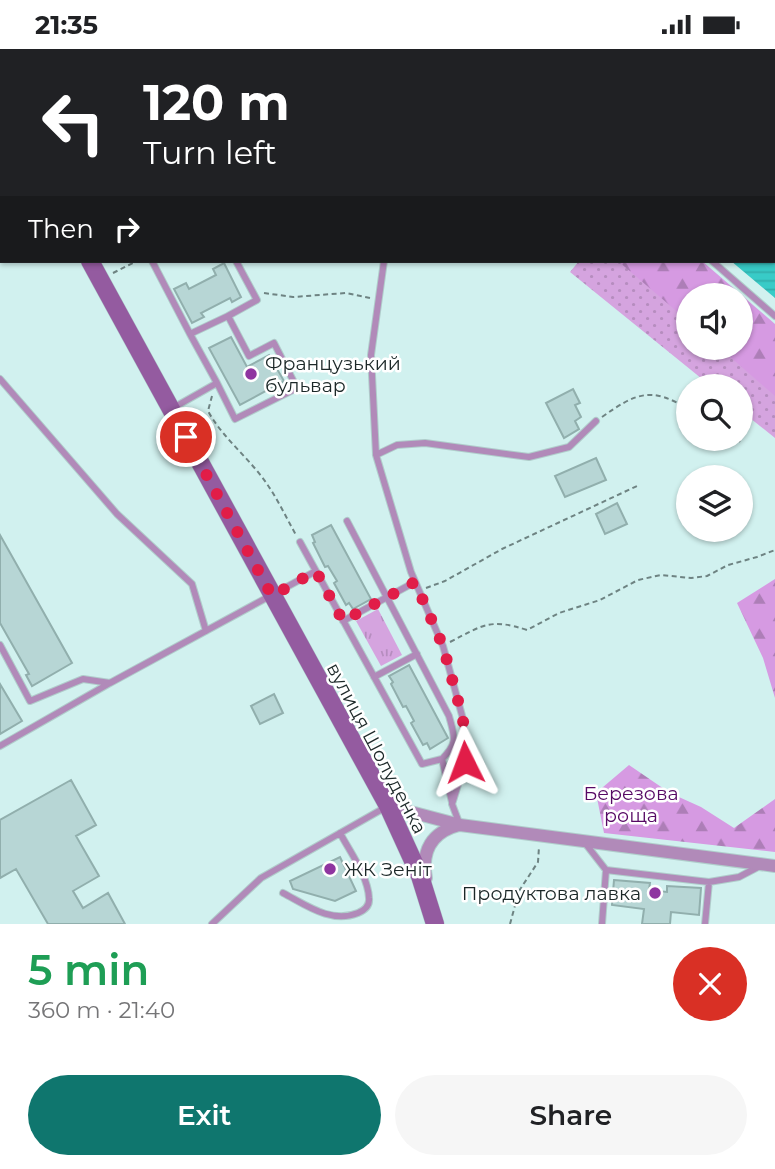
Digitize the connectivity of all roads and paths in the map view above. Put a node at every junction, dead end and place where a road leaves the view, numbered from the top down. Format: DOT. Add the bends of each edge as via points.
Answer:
graph roads {
  1 [pos="91,263"];
  2 [pos="133,263"];
  3 [pos="153,263"];
  4 [pos="237,263"];
  5 [pos="384,263"];
  6 [pos="714,263"];
  7 [pos="101,280"];
  8 [pos="253,292"];
  9 [pos="377,299"];
  10 [pos="228,316"];
  11 [pos="775,316"];
  12 [pos="191,334"];
  13 [pos="0,379"];
  14 [pos="216,383"];
  15 [pos="676,403"];
  16 [pos="171,409"];
  17 [pos="596,421"];
  18 [pos="376,455"];
  19 [pos="637,486"];
  20 [pos="347,521"];
  21 [pos="300,542"];
  22 [pos="775,550"];
  23 [pos="316,571"];
  24 [pos="415,582"];
  25 [pos="418,591"];
  26 [pos="272,596"];
  27 [pos="387,597"];
  28 [pos="343,621"];
  29 [pos="206,631"];
  30 [pos="0,645"];
  31 [pos="443,646"];
  32 [pos="416,654"];
  33 [pos="374,677"];
  34 [pos="110,683"];
  35 [pos="0,746"];
  36 [pos="442,759"];
  37 [pos="452,804"];
  38 [pos="388,806"];
  39 [pos="460,825"];
  40 [pos="340,834"];
  41 [pos="540,835"];
  42 [pos="582,840"];
  43 [pos="769,866"];
  44 [pos="606,870"];
  45 [pos="709,882"];
  46 [pos="283,893"];
  47 [pos="434,918"];
  48 [pos="212,924"];
  49 [pos="510,924"];
  50 [pos="602,924"];
  51 [pos="705,924"];
  1 -- 7 [label="main road, вулиця Шолуденка"];
  2 -- 7 [label="path"];
  3 -- 12 [label="lane"];
  4 -- 8 [label="lane"];
  5 -- 9 [label="lane"];
  6 -- 11 [label="lane"];
  7 -- 16 [label="main road, вулиця Шолуденка"];
  8 -- 9 [label="path" via="293,296 346,293"];
  8 -- 10 [label="lane" via="257,300"];
  9 -- 18 [label="lane" via="371,355"];
  10 -- 12 [label="lane"];
  10 -- 14 [label="lane" via="248,356 274,343 297,388 235,419"];
  12 -- 14 [label="lane"];
  13 -- 29 [label="lane" via="117,515 192,583"];
  14 -- 16 [label="lane"];
  14 -- 21 [label="path" via="208,411 217,429 269,487"];
  15 -- 17 [label="path" via="655,393 626,400"];
  16 -- 26 [label="main road, вулиця Шолуденка"];
  17 -- 18 [label="lane" via="569,447 529,457 425,443 397,445"];
  18 -- 24 [label="lane"];
  19 -- 25 [label="path"];
  20 -- 27 [label="lane"];
  21 -- 23 [label="lane"];
  22 -- 31 [label="path" via="707,576 661,575 638,580 527,630 505,623 485,624"];
  23 -- 26 [label="lane"];
  23 -- 28 [label="lane"];
  24 -- 25 [label="lane"];
  24 -- 27 [label="lane"];
  25 -- 31 [label="lane"];
  26 -- 29 [label="lane"];
  26 -- 38 [label="main road, вулиця Шолуденка"];
  27 -- 28 [label="lane"];
  27 -- 32 [label="lane"];
  28 -- 33 [label="lane"];
  29 -- 34 [label="lane"];
  30 -- 34 [label="lane" via="30,701 83,679"];
  31 -- 37 [label="lane" via="463,719 465,762"];
  32 -- 33 [label="lane"];
  32 -- 36 [label="lane" via="449,716 455,738 453,748"];
  33 -- 36 [label="lane" via="422,765"];
  34 -- 35 [label="lane"];
  36 -- 37 [label="lane"];
  37 -- 39 [label="lane"];
  38 -- 39 [label="street"];
  38 -- 40 [label="lane"];
  38 -- 47 [label="main road, вулиця Шолуденка"];
  39 -- 41 [label="street"];
  39 -- 47 [label="street" via="445,829 426,849 424,866"];
  40 -- 46 [label="lane" via="366,884 370,900 366,909 350,917 328,918"];
  40 -- 48 [label="lane" via="261,878"];
  41 -- 42 [label="street"];
  41 -- 49 [label="path" via="538,862 519,891"];
  42 -- 43 [label="street"];
  42 -- 44 [label="lane"];
  43 -- 45 [label="lane"];
  44 -- 45 [label="lane"];
  44 -- 50 [label="lane"];
  45 -- 51 [label="lane"];
}
